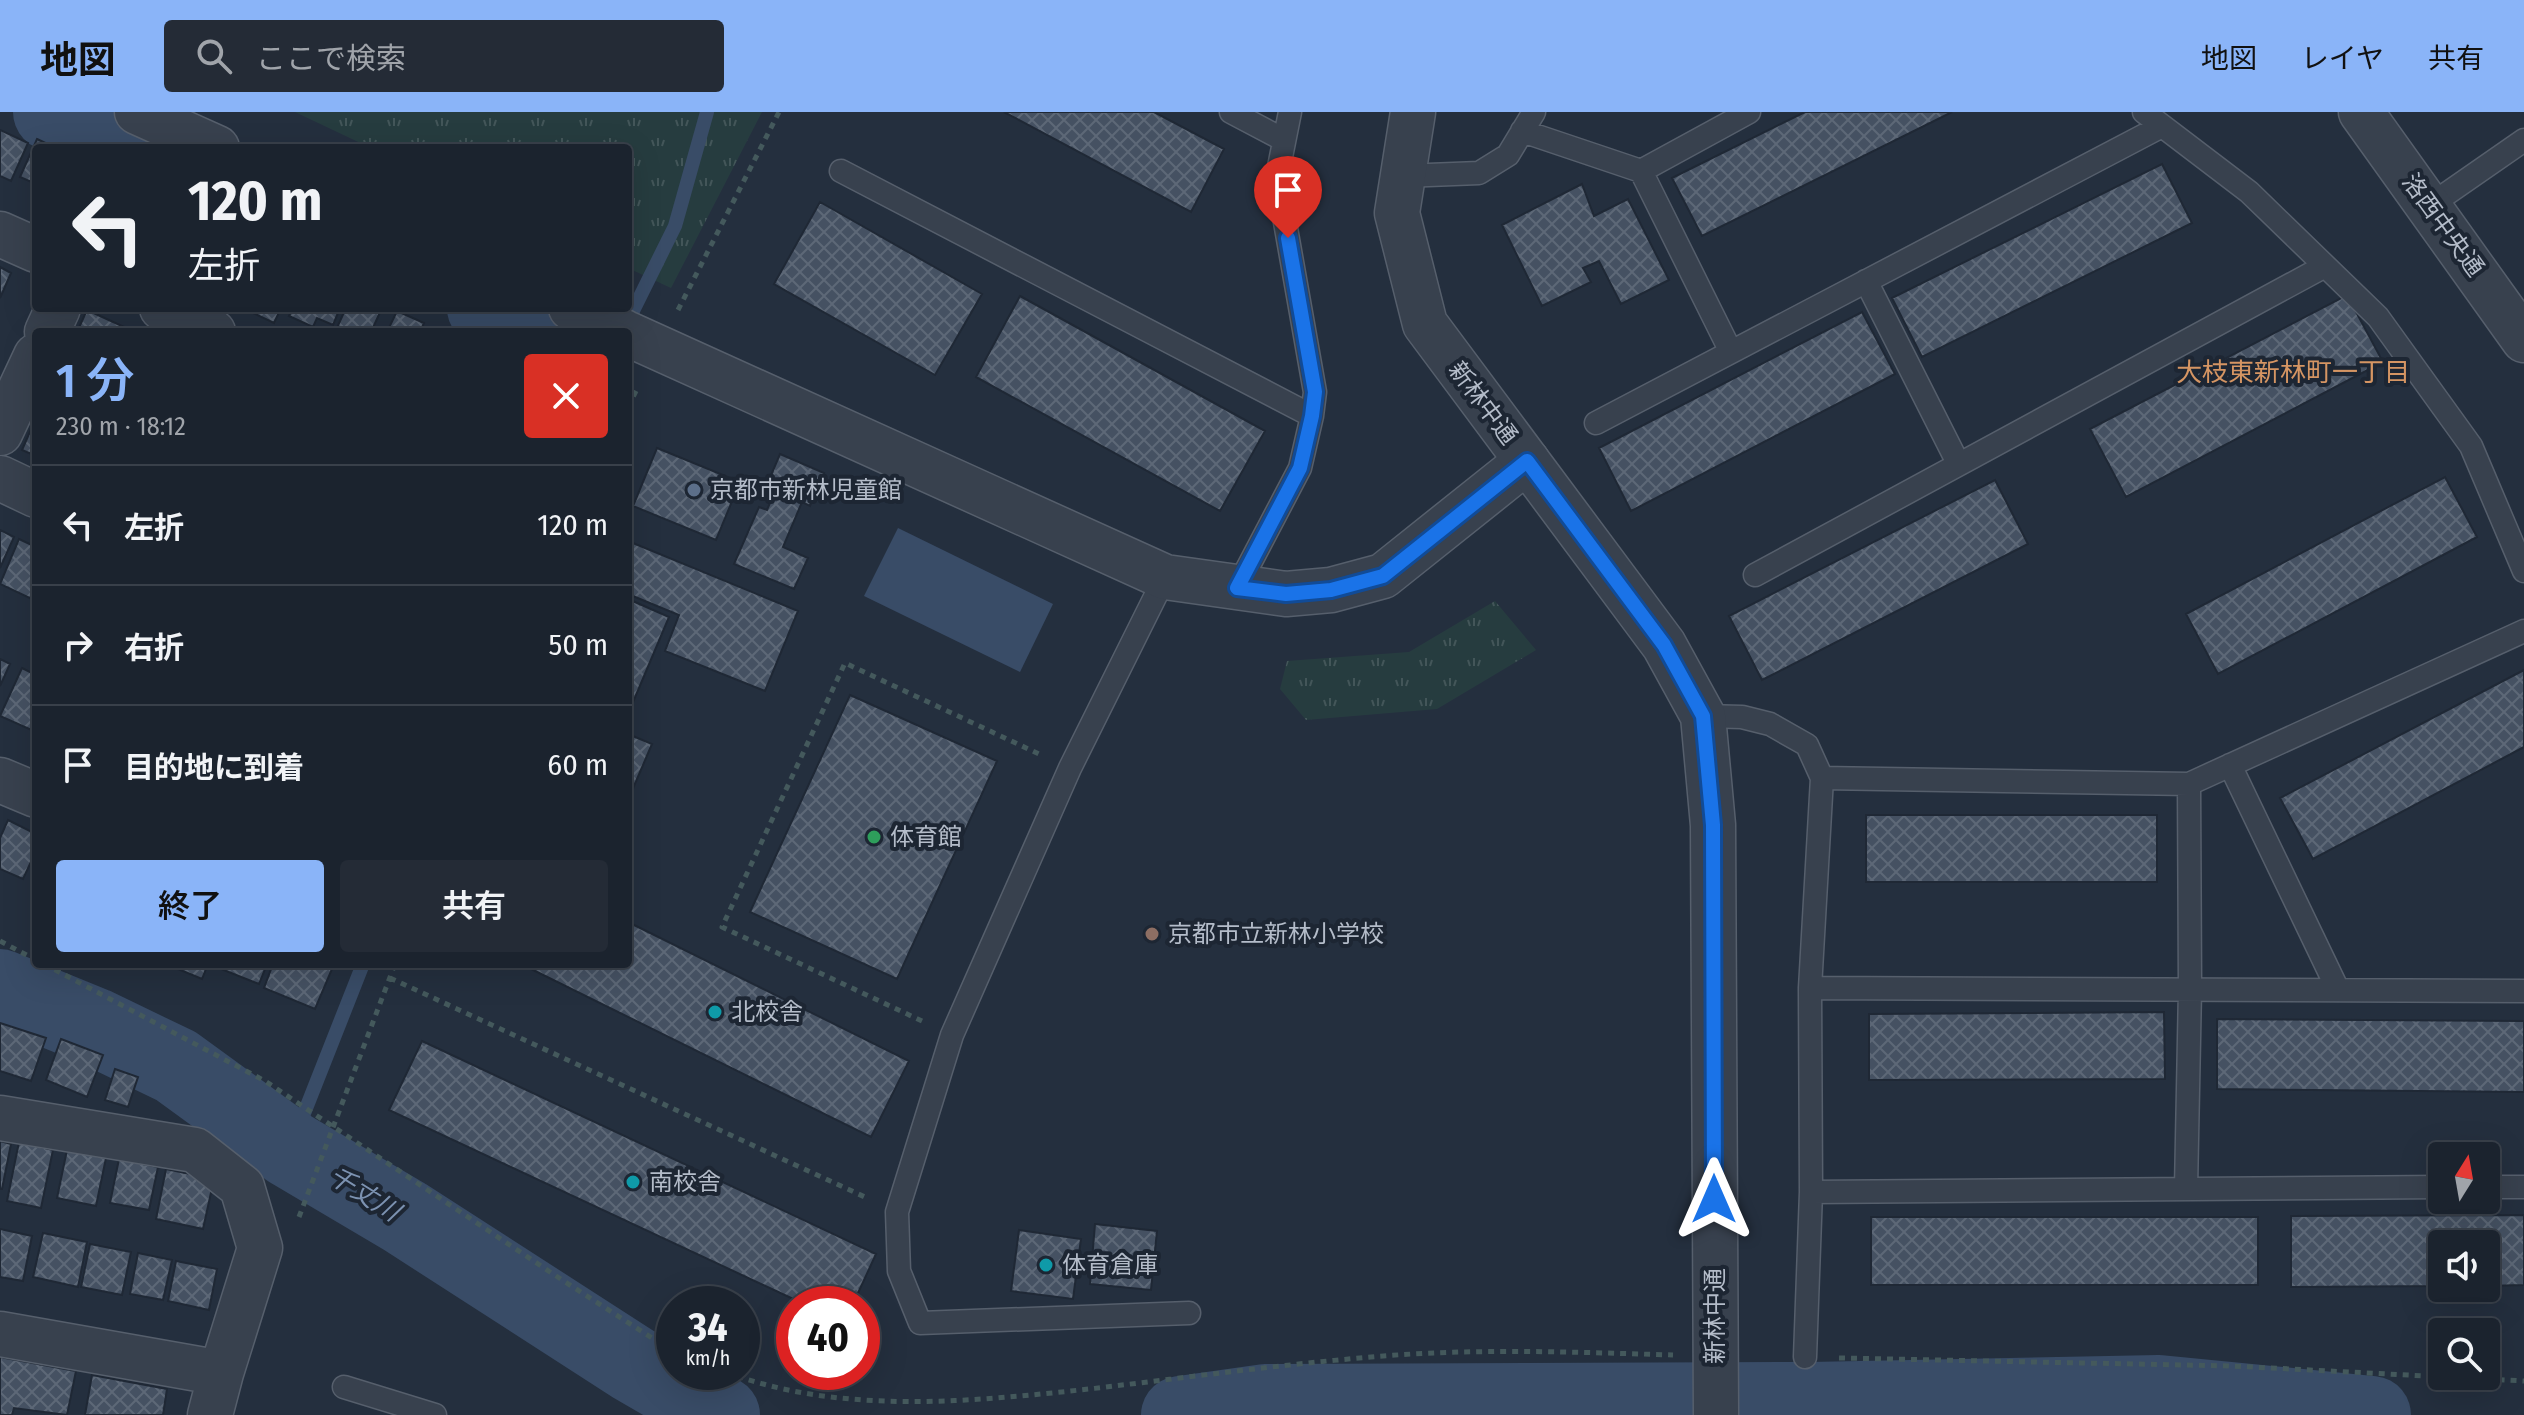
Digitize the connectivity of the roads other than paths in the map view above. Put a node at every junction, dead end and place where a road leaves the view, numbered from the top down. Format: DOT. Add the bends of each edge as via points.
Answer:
graph roads {
  1 [pos="1231,112"];
  2 [pos="1290,112"];
  3 [pos="1413,112"];
  4 [pos="1749,112"];
  5 [pos="2144,112"];
  6 [pos="2361,112"];
  7 [pos="142,122"];
  8 [pos="1528,122"];
  9 [pos="2162,126"];
  10 [pos="1284,140"];
  11 [pos="2524,140"];
  12 [pos="205,144"];
  13 [pos="841,171"];
  14 [pos="1641,171"];
  15 [pos="1403,176"];
  16 [pos="2429,206"];
  17 [pos="0,234"];
  18 [pos="32,248"];
  19 [pos="2325,266"];
  20 [pos="1866,281"];
  21 [pos="170,312"];
  22 [pos="579,312"];
  23 [pos="204,328"];
  24 [pos="615,328"];
  25 [pos="638,338"];
  26 [pos="2524,340"];
  27 [pos="1731,352"];
  28 [pos="32,365"];
  29 [pos="1312,416"];
  30 [pos="1596,423"];
  31 [pos="0,433"];
  32 [pos="1527,461"];
  33 [pos="1958,463"];
  34 [pos="0,478"];
  35 [pos="32,493"];
  36 [pos="2524,571"];
  37 [pos="1755,575"];
  38 [pos="1165,577"];
  39 [pos="1237,588"];
  40 [pos="2524,631"];
  41 [pos="1703,716"];
  42 [pos="2230,765"];
  43 [pos="1822,778"];
  44 [pos="0,780"];
  45 [pos="2189,784"];
  46 [pos="32,793"];
  47 [pos="1810,988"];
  48 [pos="2190,989"];
  49 [pos="2338,990"];
  50 [pos="2524,991"];
  51 [pos="0,1118"];
  52 [pos="2428,1187"];
  53 [pos="2500,1187"];
  54 [pos="2524,1187"];
  55 [pos="2186,1189"];
  56 [pos="1811,1192"];
  57 [pos="1189,1313"];
  58 [pos="0,1334"];
  59 [pos="1805,1357"];
  60 [pos="221,1373"];
  61 [pos="1715,1384"];
  62 [pos="344,1387"];
  63 [pos="210,1415"];
  64 [pos="435,1415"];
  1 -- 10 [label="lane"];
  2 -- 10 [label="lane"];
  3 -- 15 [label="street, 新林中通"];
  4 -- 14 [label="lane"];
  5 -- 9 [label="lane"];
  6 -- 16 [label="street, 洛西中央通"];
  7 -- 12 [label="street"];
  8 -- 14 [label="lane"];
  8 -- 15 [label="lane" via="1508,155 1479,173"];
  9 -- 19 [label="lane" via="2249,192"];
  9 -- 20 [label="lane"];
  10 -- 29 [label="lane" via="1277,177 1315,392"];
  11 -- 16 [label="lane"];
  13 -- 29 [label="lane"];
  14 -- 27 [label="lane"];
  15 -- 32 [label="street, 新林中通" via="1397,213 1425,324"];
  16 -- 26 [label="street, 洛西中央通"];
  17 -- 18 [label="street"];
  19 -- 33 [label="lane"];
  19 -- 36 [label="lane" via="2378,317 2471,446"];
  20 -- 27 [label="lane"];
  20 -- 33 [label="lane"];
  21 -- 23 [label="street"];
  22 -- 24 [label="street"];
  25 -- 38 [label="street"];
  27 -- 30 [label="lane"];
  28 -- 31 [label="street"];
  29 -- 39 [label="lane" via="1300,468"];
  32 -- 39 [label="street" via="1383,576 1331,590 1286,594"];
  32 -- 41 [label="street, 新林中通" via="1664,645"];
  33 -- 37 [label="lane"];
  34 -- 35 [label="street"];
  38 -- 39 [label="street"];
  38 -- 57 [label="lane" via="1070,768 952,1035 897,1212 899,1271 920,1323"];
  40 -- 42 [label="lane"];
  41 -- 43 [label="lane" via="1770,724 1807,745"];
  41 -- 61 [label="street, 新林中通" via="1713,825"];
  42 -- 45 [label="lane"];
  42 -- 49 [label="lane"];
  43 -- 45 [label="lane"];
  43 -- 47 [label="lane"];
  44 -- 46 [label="street"];
  45 -- 48 [label="lane"];
  47 -- 48 [label="lane"];
  47 -- 56 [label="lane"];
  48 -- 49 [label="lane"];
  48 -- 55 [label="lane"];
  49 -- 50 [label="lane"];
  51 -- 60 [label="street" via="195,1150 242,1187 260,1248"];
  52 -- 55 [label="lane"];
  53 -- 54 [label="lane"];
  55 -- 56 [label="lane"];
  56 -- 59 [label="lane"];
  58 -- 60 [label="street"];
  60 -- 63 [label="street"];
  62 -- 64 [label="lane"];
}
